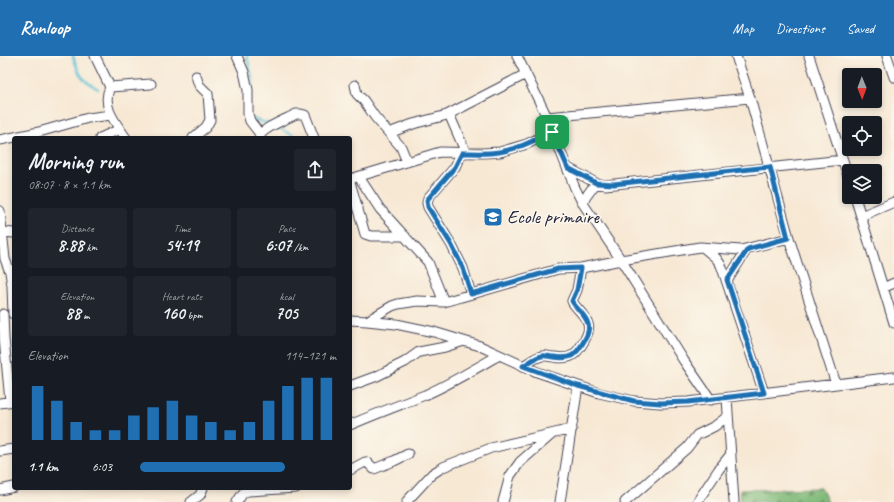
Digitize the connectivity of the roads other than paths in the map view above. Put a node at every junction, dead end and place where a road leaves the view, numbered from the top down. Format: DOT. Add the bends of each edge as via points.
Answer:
graph roads {
  1 [pos="237,56"];
  2 [pos="517,56"];
  3 [pos="736,56"];
  4 [pos="809,56"];
  5 [pos="99,58"];
  6 [pos="890,60"];
  7 [pos="526,74"];
  8 [pos="196,76"];
  9 [pos="894,77"];
  10 [pos="151,84"];
  11 [pos="355,84"];
  12 [pos="110,87"];
  13 [pos="750,98"];
  14 [pos="449,114"];
  15 [pos="111,115"];
  16 [pos="547,117"];
  17 [pos="120,129"];
  18 [pos="552,132"];
  19 [pos="389,133"];
  20 [pos="20,136"];
  21 [pos="104,136"];
  22 [pos="125,136"];
  23 [pos="195,136"];
  24 [pos="259,136"];
  25 [pos="313,136"];
  26 [pos="12,138"];
  27 [pos="0,140"];
  28 [pos="464,153"];
  29 [pos="843,160"];
  30 [pos="407,162"];
  31 [pos="844,164"];
  32 [pos="770,167"];
  33 [pos="568,168"];
  34 [pos="360,177"];
  35 [pos="352,179"];
  36 [pos="596,183"];
  37 [pos="352,187"];
  38 [pos="582,202"];
  39 [pos="894,202"];
  40 [pos="857,204"];
  41 [pos="0,211"];
  42 [pos="861,216"];
  43 [pos="12,233"];
  44 [pos="1,235"];
  45 [pos="405,236"];
  46 [pos="788,238"];
  47 [pos="704,248"];
  48 [pos="748,249"];
  49 [pos="621,260"];
  50 [pos="581,268"];
  51 [pos="12,271"];
  52 [pos="727,280"];
  53 [pos="894,283"];
  54 [pos="12,286"];
  55 [pos="883,288"];
  56 [pos="471,294"];
  57 [pos="444,302"];
  58 [pos="2,314"];
  59 [pos="352,320"];
  60 [pos="367,320"];
  61 [pos="894,323"];
  62 [pos="464,341"];
  63 [pos="499,355"];
  64 [pos="523,366"];
  65 [pos="894,377"];
  66 [pos="836,384"];
  67 [pos="352,385"];
  68 [pos="578,386"];
  69 [pos="764,393"];
  70 [pos="727,398"];
  71 [pos="711,400"];
  72 [pos="12,401"];
  73 [pos="0,403"];
  74 [pos="728,416"];
  75 [pos="352,424"];
  76 [pos="572,429"];
  77 [pos="553,432"];
  78 [pos="12,449"];
  79 [pos="0,450"];
  80 [pos="408,454"];
  81 [pos="731,454"];
  82 [pos="352,469"];
  83 [pos="12,487"];
  84 [pos="0,490"];
  85 [pos="264,490"];
  86 [pos="201,495"];
  87 [pos="191,502"];
  88 [pos="238,502"];
  89 [pos="408,502"];
  90 [pos="503,502"];
  91 [pos="560,502"];
  92 [pos="625,502"];
  93 [pos="697,502"];
  94 [pos="734,502"];
  1 -- 24 [label="street" via="248,90 250,121"];
  2 -- 7 [label="street"];
  3 -- 13 [label="street"];
  4 -- 29 [label="street"];
  5 -- 12 [label="street"];
  6 -- 9 [label="street"];
  7 -- 14 [label="street"];
  7 -- 16 [label="street"];
  8 -- 23 [label="street" via="198,85 208,94 210,120"];
  10 -- 12 [label="street"];
  11 -- 19 [label="street" via="357,94"];
  12 -- 15 [label="street" via="106,98"];
  13 -- 16 [label="street"];
  13 -- 32 [label="street"];
  14 -- 19 [label="street"];
  14 -- 28 [label="street"];
  15 -- 17 [label="street"];
  15 -- 20 [label="street" via="88,118"];
  16 -- 18 [label="street"];
  17 -- 21 [label="street"];
  17 -- 22 [label="street"];
  18 -- 28 [label="street" via="527,144 500,152"];
  18 -- 33 [label="street"];
  19 -- 30 [label="street" via="401,147"];
  24 -- 25 [label="street" via="265,130 296,114 301,114 305,115"];
  26 -- 27 [label="street"];
  28 -- 30 [label="street" via="440,152"];
  28 -- 56 [label="street" via="426,203 458,256"];
  29 -- 31 [label="street"];
  29 -- 32 [label="street"];
  30 -- 34 [label="street"];
  32 -- 36 [label="street" via="614,184"];
  32 -- 46 [label="street"];
  33 -- 36 [label="street"];
  33 -- 38 [label="street"];
  34 -- 35 [label="street"];
  34 -- 45 [label="street" via="380,209"];
  36 -- 38 [label="street"];
  37 -- 45 [label="street" via="365,234"];
  38 -- 49 [label="street"];
  39 -- 42 [label="street"];
  40 -- 42 [label="street"];
  41 -- 44 [label="street"];
  42 -- 55 [label="street"];
  43 -- 44 [label="street"];
  44 -- 51 [label="street" via="5,259"];
  45 -- 57 [label="street" via="429,265"];
  46 -- 48 [label="street"];
  46 -- 66 [label="street"];
  47 -- 48 [label="street"];
  47 -- 49 [label="street"];
  47 -- 52 [label="street" via="718,261"];
  48 -- 52 [label="street"];
  49 -- 50 [label="street"];
  49 -- 71 [label="street"];
  50 -- 56 [label="street" via="558,269"];
  50 -- 64 [label="street" via="572,301 587,321 588,328 579,350 568,358 542,356"];
  51 -- 54 [label="street"];
  52 -- 69 [label="street"];
  53 -- 55 [label="street"];
  55 -- 61 [label="street"];
  56 -- 57 [label="street"];
  57 -- 60 [label="street" via="417,301 398,304"];
  58 -- 72 [label="street"];
  59 -- 60 [label="street"];
  60 -- 62 [label="street" via="396,324"];
  62 -- 63 [label="street"];
  62 -- 67 [label="street" via="419,352 377,376"];
  63 -- 64 [label="street"];
  63 -- 75 [label="street" via="425,395"];
  64 -- 68 [label="street"];
  65 -- 66 [label="street"];
  66 -- 69 [label="street"];
  68 -- 71 [label="street" via="641,402"];
  68 -- 76 [label="street"];
  69 -- 70 [label="street"];
  70 -- 71 [label="street"];
  70 -- 74 [label="street"];
  72 -- 73 [label="street"];
  74 -- 81 [label="street"];
  74 -- 92 [label="street" via="697,435 687,448"];
  76 -- 77 [label="street"];
  76 -- 91 [label="street"];
  77 -- 89 [label="street" via="482,451 443,467 432,474"];
  77 -- 90 [label="street" via="520,462 510,476"];
  78 -- 79 [label="street"];
  80 -- 82 [label="street" via="374,469 368,462"];
  81 -- 93 [label="street"];
  81 -- 94 [label="street"];
  83 -- 84 [label="street"];
  85 -- 88 [label="street" via="243,493"];
  86 -- 87 [label="street"];
}
